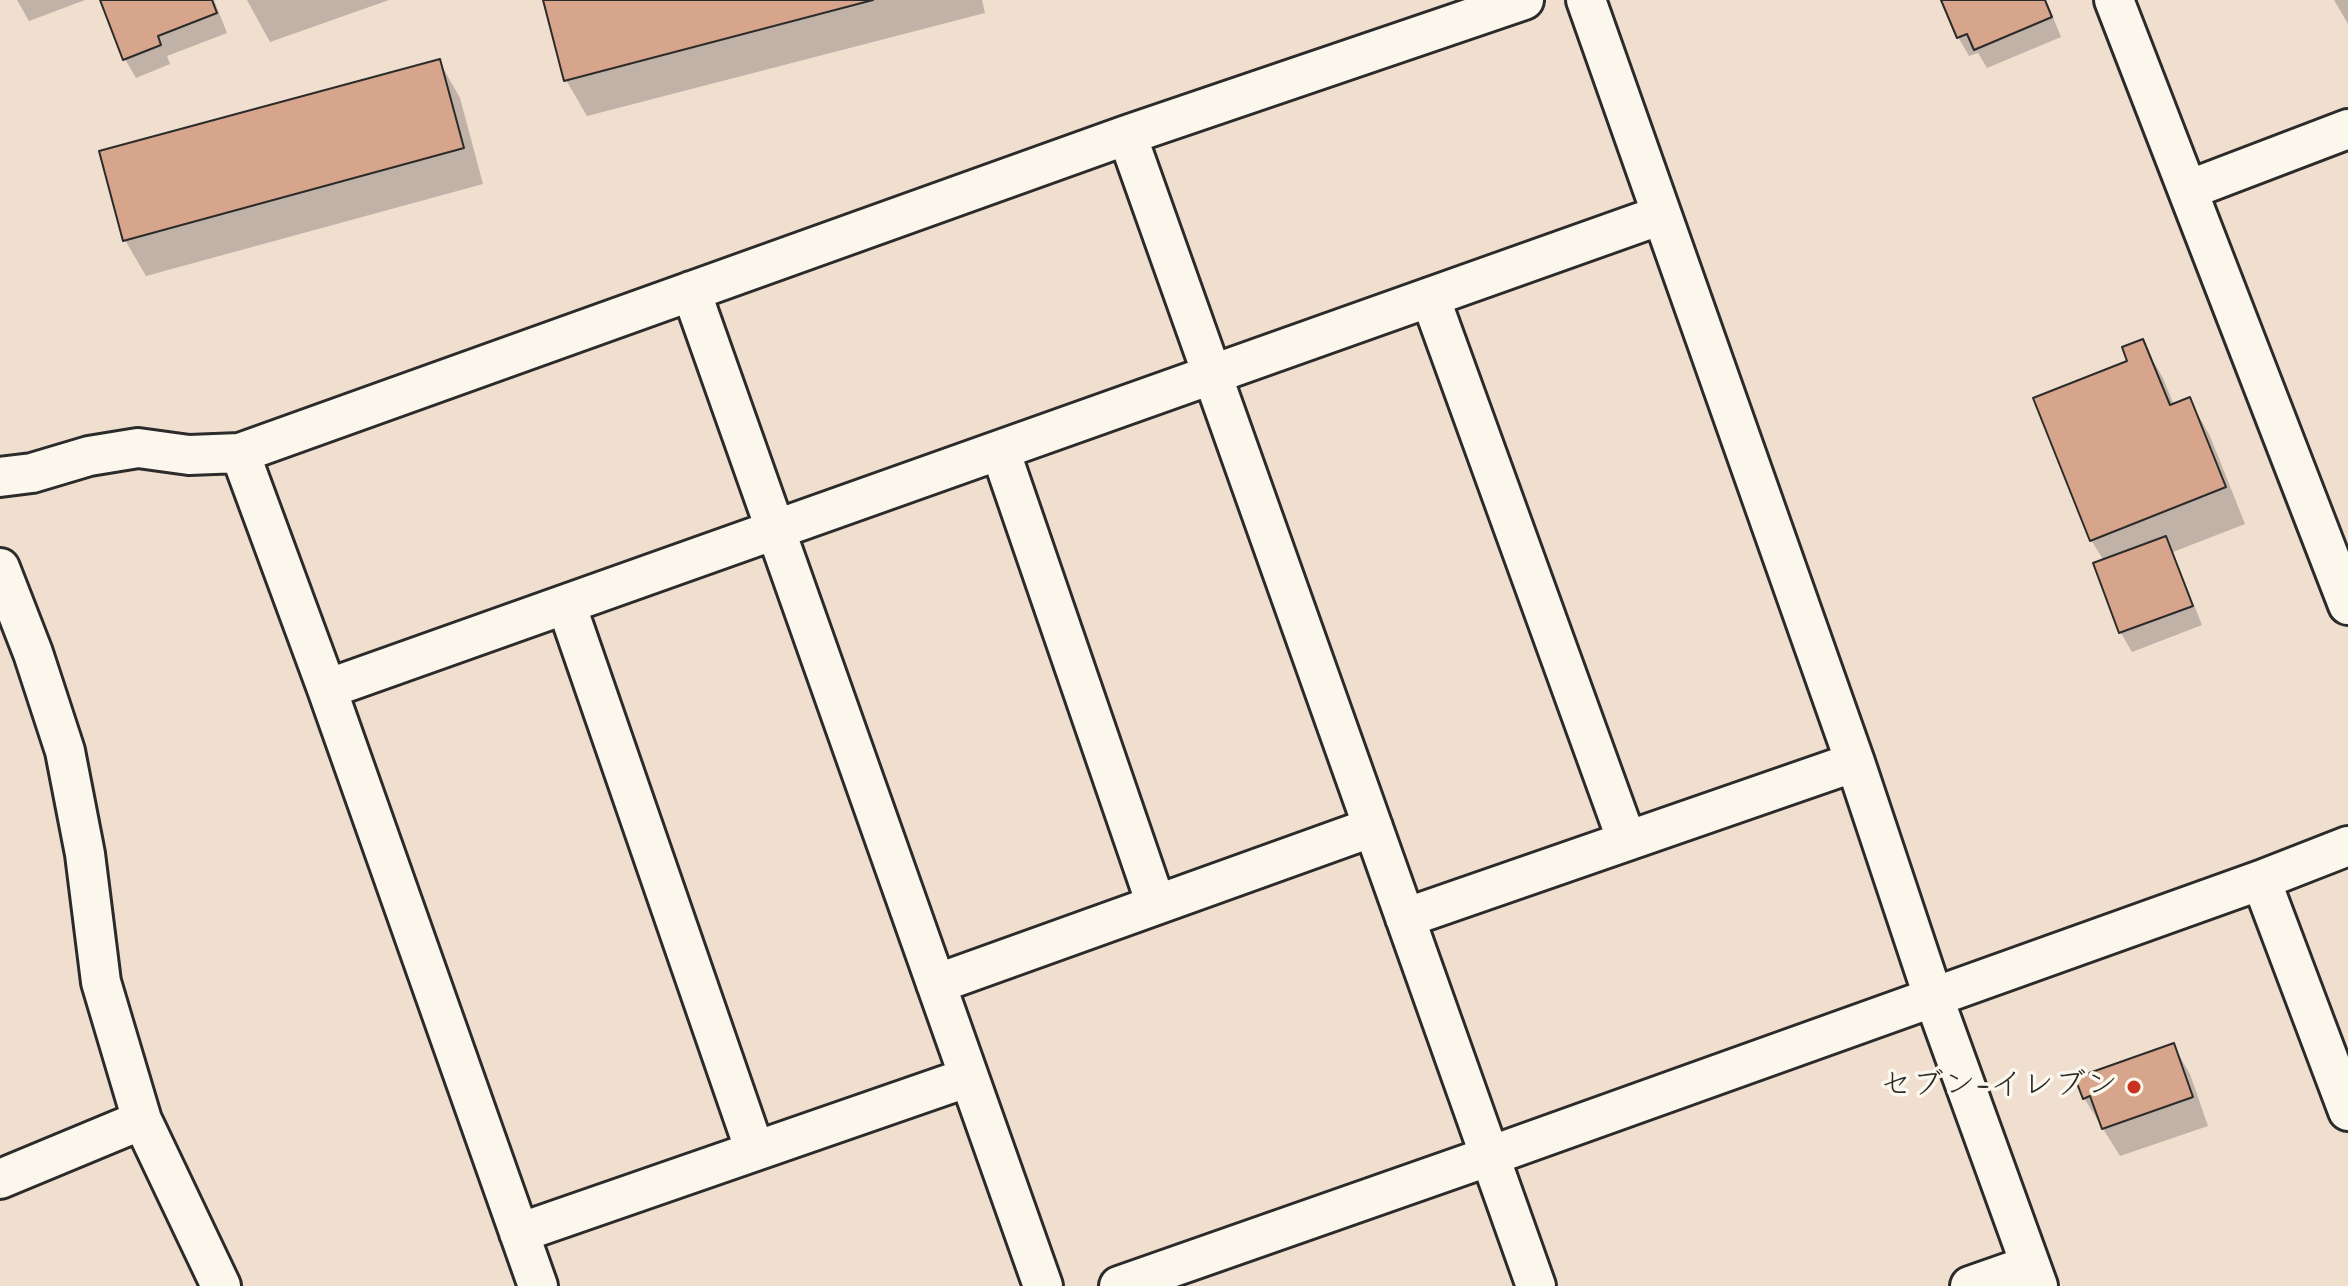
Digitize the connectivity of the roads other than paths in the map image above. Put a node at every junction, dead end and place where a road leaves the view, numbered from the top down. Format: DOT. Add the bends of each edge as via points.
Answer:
graph roads {
  1 [pos="1524,0"];
  2 [pos="1586,0"];
  3 [pos="2114,0"];
  4 [pos="2348,129"];
  5 [pos="1127,135"];
  6 [pos="2188,190"];
  7 [pos="1661,215"];
  8 [pos="691,291"];
  9 [pos="1430,297"];
  10 [pos="1212,375"];
  11 [pos="1000,450"];
  12 [pos="240,453"];
  13 [pos="0,477"];
  14 [pos="775,530"];
  15 [pos="0,568"];
  16 [pos="566,604"];
  17 [pos="2348,605"];
  18 [pos="327,689"];
  19 [pos="1855,762"];
  20 [pos="1373,827"];
  21 [pos="1627,841"];
  22 [pos="2348,846"];
  23 [pos="2261,880"];
  24 [pos="1156,904"];
  25 [pos="1405,918"];
  26 [pos="936,984"];
  27 [pos="1933,996"];
  28 [pos="969,1077"];
  29 [pos="2348,1111"];
  30 [pos="142,1120"];
  31 [pos="755,1151"];
  32 [pos="1490,1156"];
  33 [pos="0,1179"];
  34 [pos="519,1233"];
  35 [pos="2034,1276"];
  36 [pos="221,1286"];
  37 [pos="538,1286"];
  38 [pos="1043,1286"];
  39 [pos="1119,1286"];
  40 [pos="1536,1286"];
  41 [pos="1970,1286"];
  1 -- 5 [label="street"];
  2 -- 7 [label="street"];
  3 -- 6 [label="street"];
  4 -- 6 [label="street"];
  5 -- 8 [label="street"];
  5 -- 10 [label="street"];
  6 -- 17 [label="street"];
  7 -- 9 [label="street"];
  7 -- 19 [label="street"];
  8 -- 12 [label="street"];
  8 -- 14 [label="street"];
  9 -- 10 [label="street"];
  9 -- 21 [label="street"];
  10 -- 11 [label="street"];
  10 -- 20 [label="street"];
  11 -- 14 [label="street"];
  11 -- 24 [label="street"];
  12 -- 13 [label="street" via="189,455 138,448"];
  12 -- 18 [label="street"];
  14 -- 16 [label="street"];
  14 -- 26 [label="street"];
  15 -- 30 [label="street" via="65,751 101,982"];
  16 -- 18 [label="street"];
  16 -- 31 [label="street"];
  18 -- 34 [label="street"];
  19 -- 21 [label="street"];
  19 -- 27 [label="street"];
  20 -- 24 [label="street"];
  20 -- 25 [label="street"];
  21 -- 25 [label="street"];
  22 -- 23 [label="street"];
  23 -- 27 [label="street"];
  23 -- 29 [label="street"];
  24 -- 26 [label="street"];
  25 -- 32 [label="street"];
  26 -- 28 [label="street"];
  27 -- 32 [label="street"];
  27 -- 35 [label="street"];
  28 -- 31 [label="street"];
  28 -- 38 [label="street"];
  30 -- 33 [label="street"];
  30 -- 36 [label="street"];
  31 -- 34 [label="street"];
  32 -- 39 [label="street"];
  32 -- 40 [label="street"];
  34 -- 37 [label="street"];
  35 -- 41 [label="street"];
}
